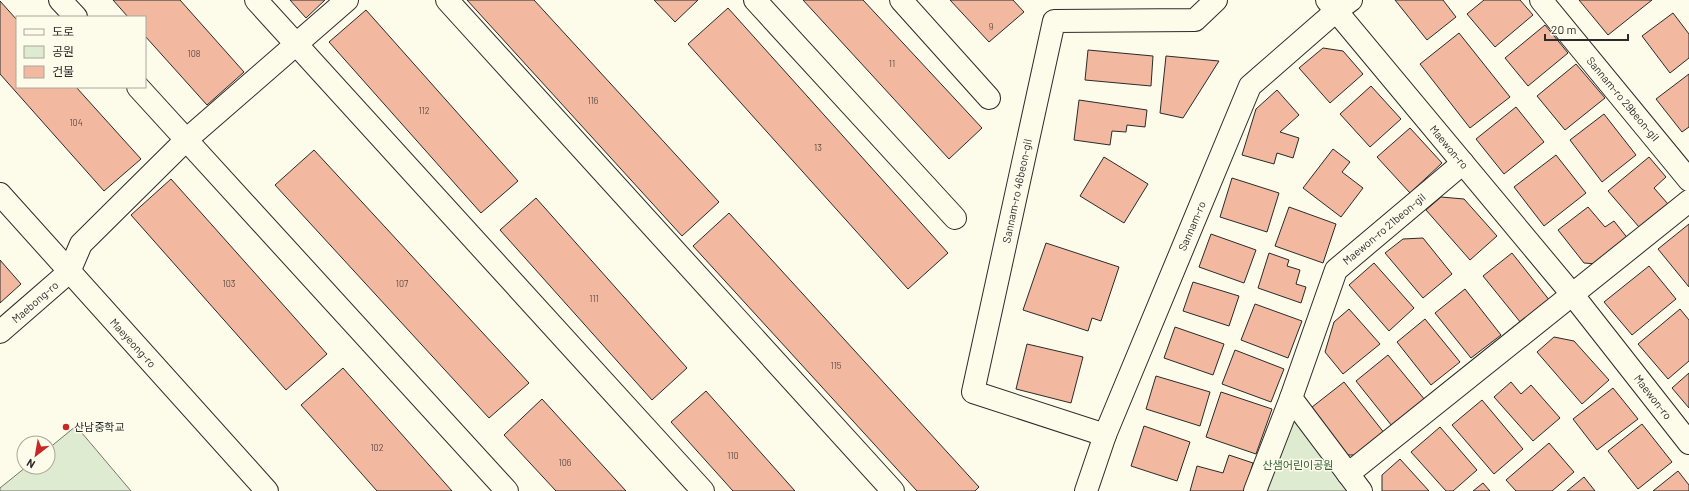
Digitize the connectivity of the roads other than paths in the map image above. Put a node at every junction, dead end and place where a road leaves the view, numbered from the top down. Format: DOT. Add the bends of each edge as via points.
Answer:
graph roads {
  1 [pos="60,0"];
  2 [pos="256,0"];
  3 [pos="347,0"];
  4 [pos="448,0"];
  5 [pos="755,0"];
  6 [pos="902,0"];
  7 [pos="1216,0"];
  8 [pos="1541,0"];
  9 [pos="1338,4"];
  10 [pos="75,16"];
  11 [pos="296,43"];
  12 [pos="139,88"];
  13 [pos="988,98"];
  14 [pos="186,140"];
  15 [pos="1463,163"];
  16 [pos="1689,180"];
  17 [pos="0,194"];
  18 [pos="1689,201"];
  19 [pos="955,218"];
  20 [pos="69,272"];
  21 [pos="1572,294"];
  22 [pos="0,332"];
  23 [pos="1291,398"];
  24 [pos="1105,435"];
  25 [pos="1689,443"];
  26 [pos="1348,474"];
  27 [pos="268,491"];
  28 [pos="507,491"];
  29 [pos="703,491"];
  30 [pos="892,491"];
  31 [pos="1086,491"];
  32 [pos="1255,491"];
  33 [pos="1361,491"];
  1 -- 10 [label="street"];
  2 -- 11 [label="street"];
  3 -- 11 [label="street"];
  4 -- 30 [label="street"];
  5 -- 19 [label="street"];
  6 -- 13 [label="street"];
  7 -- 24 [label="street, Sannam-ro 46beon-gil" via="1195,20 1054,21 973,392"];
  8 -- 16 [label="street, Sannam-ro 29beon-gil"];
  9 -- 15 [label="street, Maewon-ro"];
  9 -- 24 [label="street, Sannam-ro" via="1250,86"];
  11 -- 14 [label="street"];
  11 -- 29 [label="street"];
  12 -- 14 [label="street"];
  14 -- 20 [label="street" via="81,244"];
  14 -- 28 [label="street"];
  15 -- 21 [label="street, Maewon-ro"];
  15 -- 23 [label="street, Maewon-ro 21beon-gil" via="1336,270"];
  17 -- 20 [label="street, Maeyeong-ro"];
  18 -- 21 [label="street"];
  20 -- 22 [label="street, Maebong-ro"];
  20 -- 27 [label="street, Maeyeong-ro"];
  21 -- 25 [label="street, Maewon-ro"];
  21 -- 26 [label="street"];
  23 -- 26 [label="street"];
  23 -- 32 [label="street, Maewon-ro 21beon-gil"];
  24 -- 31 [label="street, Sannam-ro"];
  26 -- 33 [label="street"];
}
